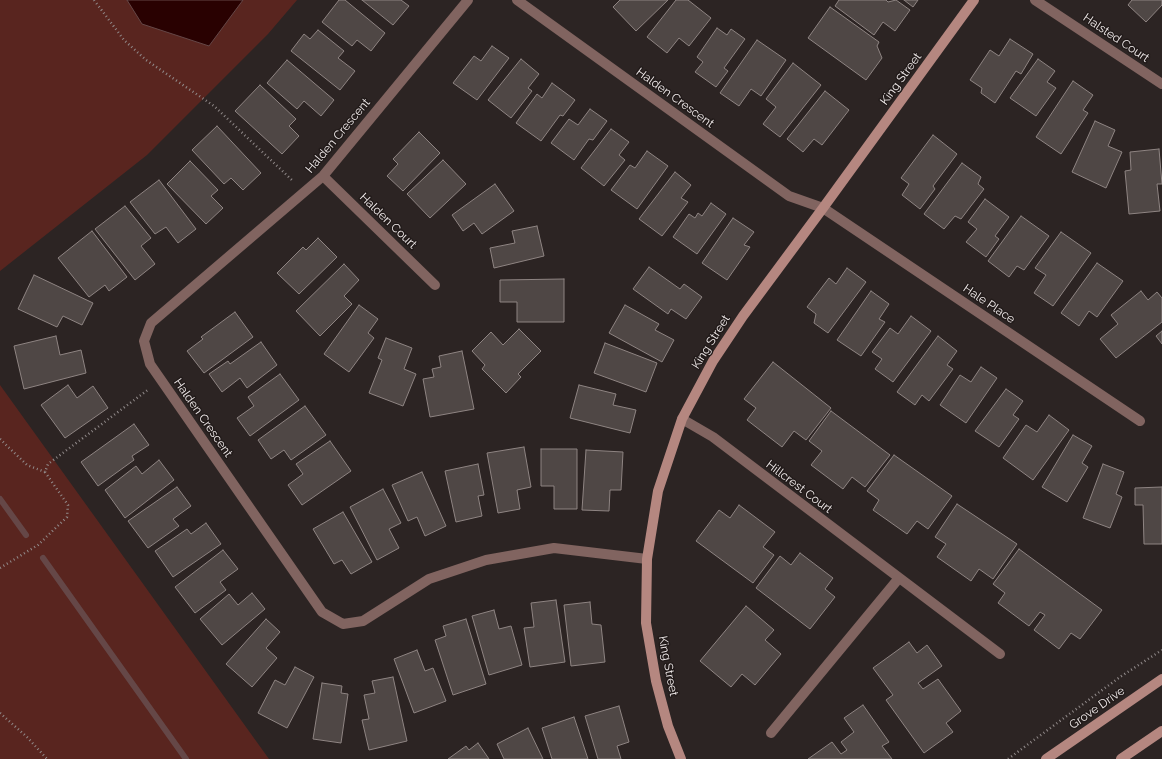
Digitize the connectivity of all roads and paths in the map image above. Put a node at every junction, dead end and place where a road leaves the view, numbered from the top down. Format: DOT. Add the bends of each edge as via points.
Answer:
graph roads {
  1 [pos="94,0"];
  2 [pos="468,0"];
  3 [pos="516,0"];
  4 [pos="974,0"];
  5 [pos="1035,0"];
  6 [pos="1162,84"];
  7 [pos="323,176"];
  8 [pos="305,193"];
  9 [pos="824,208"];
  10 [pos="434,285"];
  11 [pos="161,381"];
  12 [pos="682,419"];
  13 [pos="1140,421"];
  14 [pos="0,439"];
  15 [pos="44,472"];
  16 [pos="648,559"];
  17 [pos="0,568"];
  18 [pos="899,578"];
  19 [pos="1162,650"];
  20 [pos="1000,654"];
  21 [pos="1162,679"];
  22 [pos="0,713"];
  23 [pos="1162,731"];
  24 [pos="771,733"];
  25 [pos="47,759"];
  26 [pos="681,759"];
  27 [pos="1008,759"];
  28 [pos="1046,759"];
  29 [pos="1121,759"];
  1 -- 8 [label="path" via="124,40 146,60 214,106"];
  2 -- 7 [label="street, Halden Crescent"];
  3 -- 9 [label="street, Halden Crescent" via="789,196"];
  4 -- 9 [label="street, King Street"];
  5 -- 6 [label="street, Halsted Court"];
  7 -- 8 [label="street, Halden Crescent"];
  7 -- 10 [label="street, Halden Court"];
  8 -- 11 [label="street, Halden Crescent" via="151,323 144,341 150,364"];
  9 -- 12 [label="street, King Street" via="743,316 713,361"];
  9 -- 13 [label="street, Hale Place"];
  11 -- 15 [label="path" via="48,464"];
  11 -- 16 [label="street, Halden Crescent" via="322,612 343,624 363,621 429,579 486,560 554,548"];
  12 -- 16 [label="street, King Street" via="658,491"];
  12 -- 18 [label="street, Hillcrest Court" via="712,437"];
  14 -- 15 [label="path" via="28,465"];
  15 -- 17 [label="path" via="68,505 67,517 38,545"];
  16 -- 26 [label="street, King Street" via="646,623 656,681 668,726"];
  18 -- 20 [label="street, Hillcrest Court"];
  18 -- 24 [label="street"];
  19 -- 27 [label="path" via="1120,677"];
  21 -- 28 [label="street, Grove Drive"];
  22 -- 25 [label="path"];
  23 -- 29 [label="street"];
}
